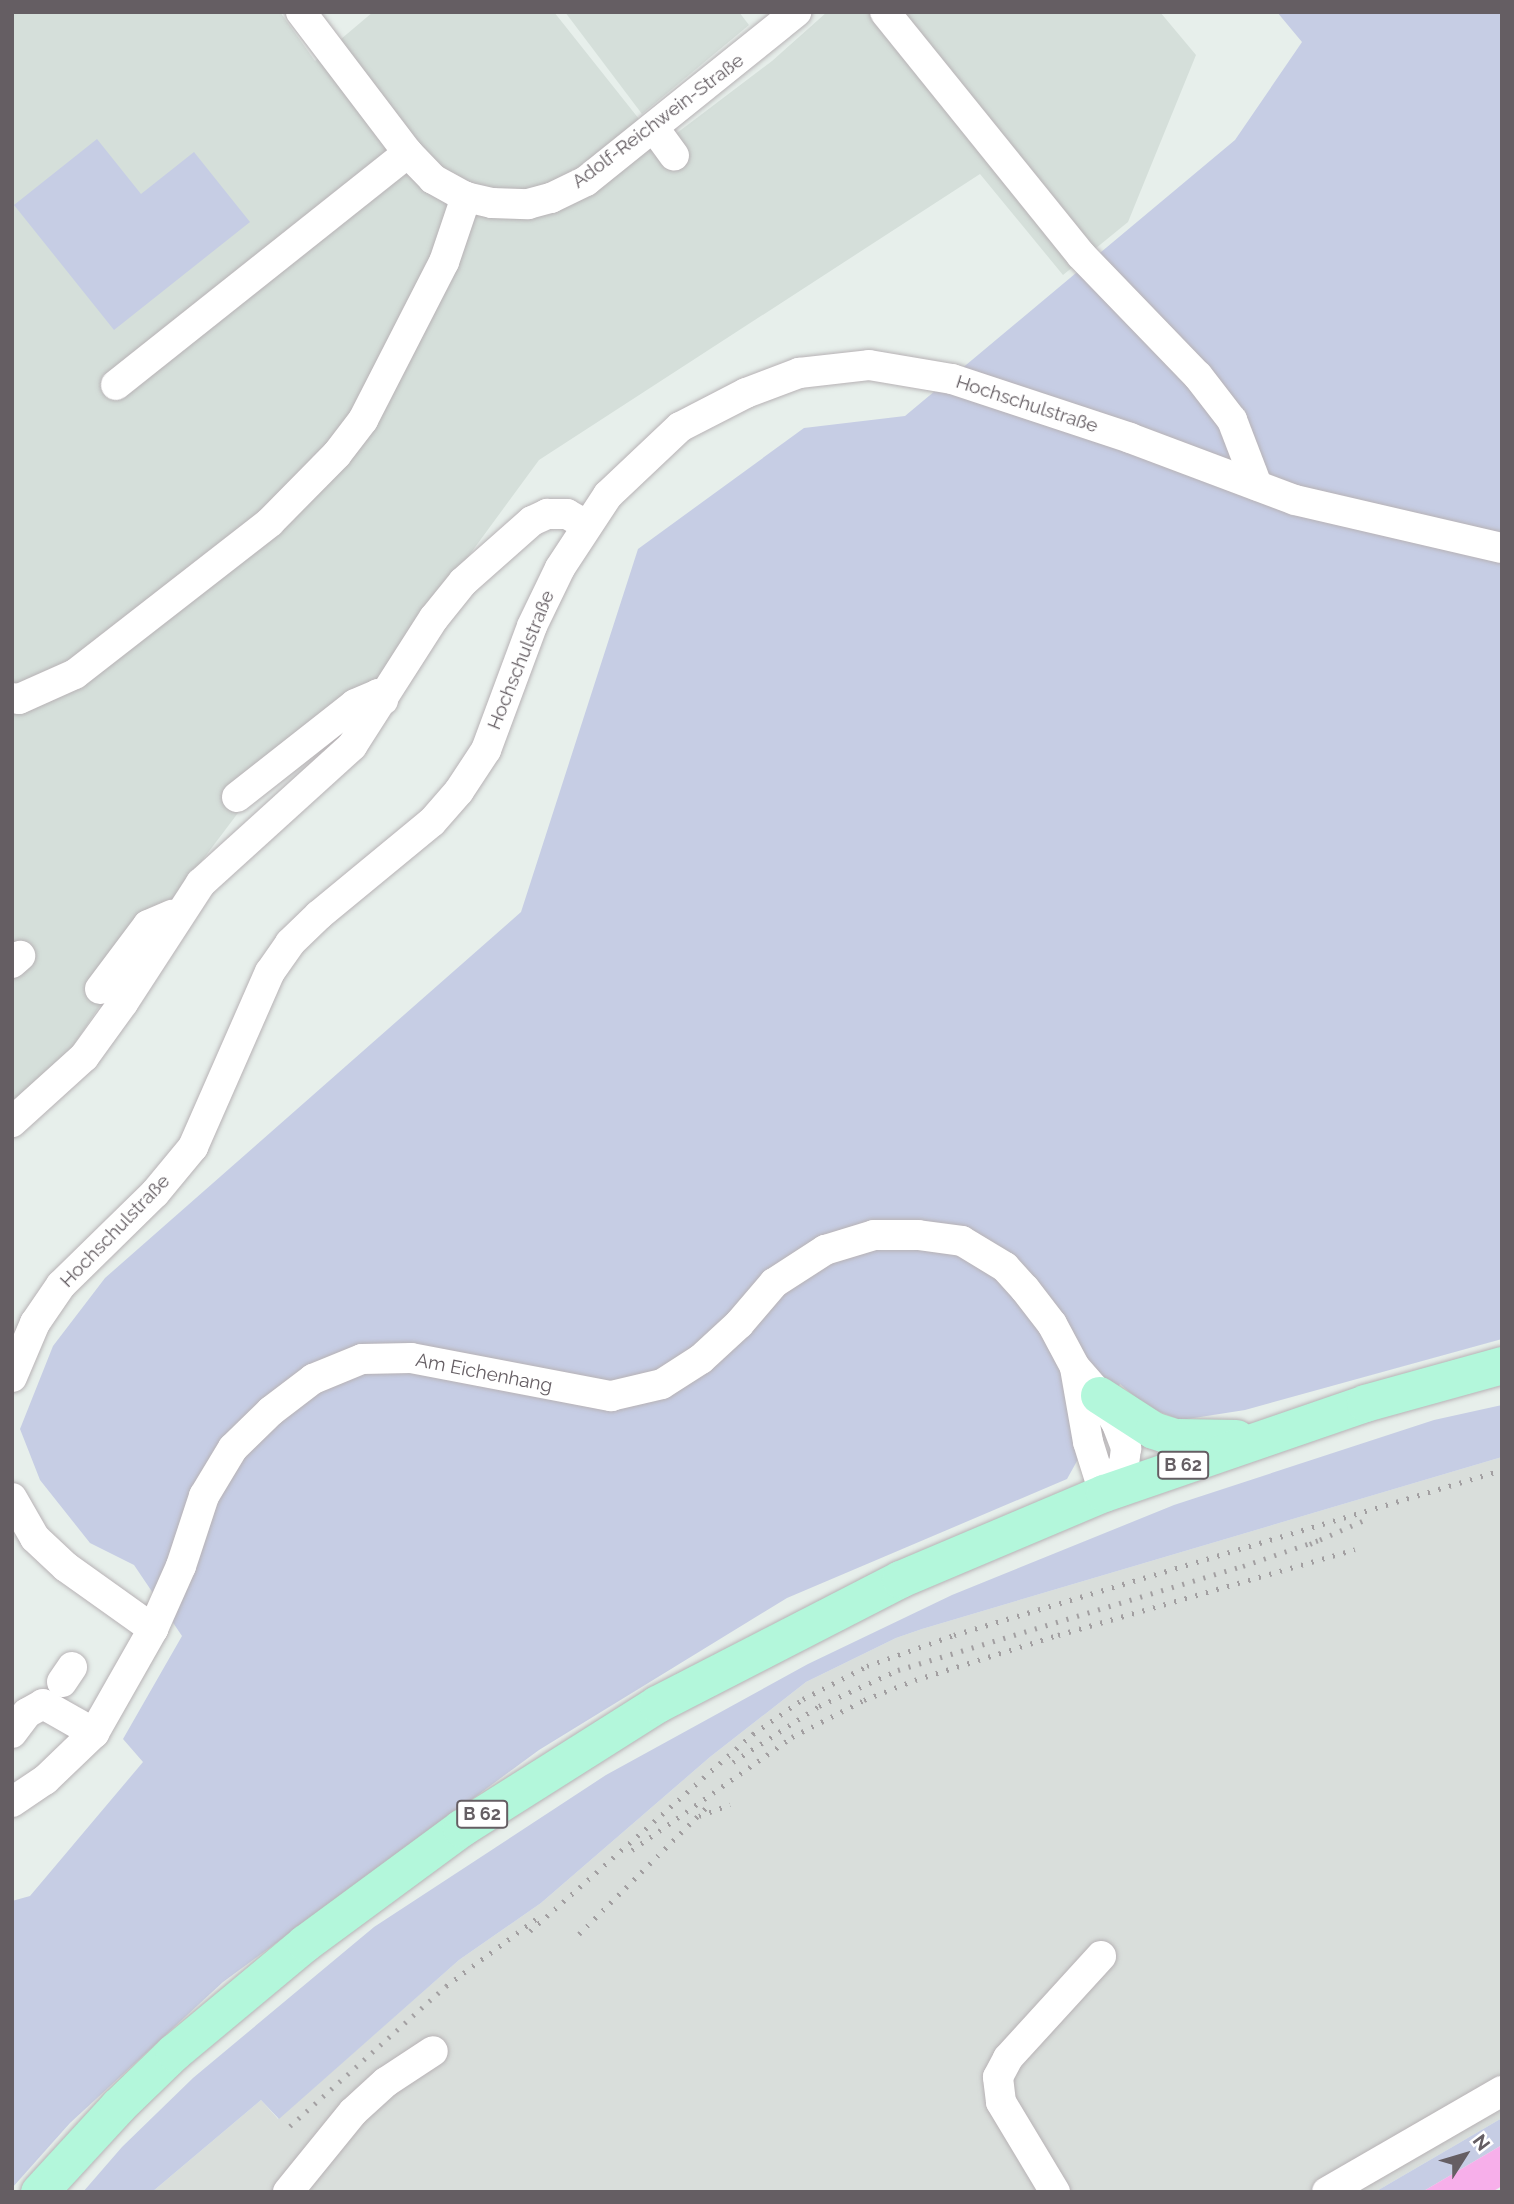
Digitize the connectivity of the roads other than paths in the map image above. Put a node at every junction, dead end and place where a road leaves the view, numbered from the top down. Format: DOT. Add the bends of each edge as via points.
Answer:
graph roads {
  1 [pos="300,12"];
  2 [pos="796,12"];
  3 [pos="885,12"];
  4 [pos="654,128"];
  5 [pos="408,153"];
  6 [pos="674,156"];
  7 [pos="466,197"];
  8 [pos="116,385"];
  9 [pos="1257,485"];
  10 [pos="586,524"];
  11 [pos="1502,548"];
  12 [pos="12,698"];
  13 [pos="383,699"];
  14 [pos="237,797"];
  15 [pos="182,911"];
  16 [pos="100,989"];
  17 [pos="12,1122"];
  18 [pos="1502,1365"];
  19 [pos="1075,1367"];
  20 [pos="12,1377"];
  21 [pos="1098,1395"];
  22 [pos="1261,1438"];
  23 [pos="1104,1493"];
  24 [pos="12,1498"];
  25 [pos="153,1629"];
  26 [pos="12,1733"];
  27 [pos="94,1733"];
  28 [pos="12,1802"];
  29 [pos="1101,1956"];
  30 [pos="433,2051"];
  31 [pos="1502,2091"];
  32 [pos="39,2192"];
  33 [pos="288,2192"];
  34 [pos="1055,2192"];
  35 [pos="1327,2192"];
  1 -- 5 [label="street, Adolf-Reichwein-Straße"];
  2 -- 4 [label="street, Adolf-Reichwein-Straße"];
  3 -- 9 [label="street" via="919,44 1081,255 1198,376 1232,420"];
  4 -- 6 [label="street"];
  4 -- 7 [label="street, Adolf-Reichwein-Straße" via="586,181 551,198 528,204"];
  5 -- 7 [label="street, Adolf-Reichwein-Straße" via="433,179"];
  5 -- 8 [label="street"];
  7 -- 12 [label="street" via="444,262 363,420 337,454 270,522 75,674"];
  9 -- 10 [label="street, Hochschulstraße" via="952,379 869,365 799,373 746,393 680,428 608,495"];
  9 -- 11 [label="street, Hochschulstraße" via="1307,503"];
  10 -- 13 [label="street" via="567,514 547,514 486,560 434,618"];
  10 -- 20 [label="street, Hochschulstraße" via="532,626 486,750 432,822 290,943 270,972 193,1147 155,1193 61,1285 35,1323"];
  13 -- 14 [label="street" via="377,694 355,704"];
  13 -- 15 [label="street" via="352,747 228,855"];
  15 -- 16 [label="street" via="148,925"];
  15 -- 17 [label="street" via="84,1057"];
  18 -- 22 [label="main road, B 62" via="1364,1403"];
  19 -- 21 [label="street, Am Eichenhang"];
  19 -- 23 [label="street, Am Eichenhang" via="1088,1442"];
  19 -- 25 [label="street, Am Eichenhang" via="1052,1324 1005,1267 962,1241 918,1235 874,1235 825,1250 774,1283 701,1359 662,1384 611,1396 411,1358 362,1359 313,1378 233,1448 204,1496 181,1566"];
  21 -- 22 [label="main road" via="1153,1430 1175,1437"];
  21 -- 23 [label="street, Am Eichenhang" via="1117,1423 1126,1448 1124,1464"];
  22 -- 23 [label="main road, B 62"];
  23 -- 32 [label="main road, B 62" via="900,1578 780,1638 657,1704 525,1785 346,1911 230,2004 118,2106"];
  24 -- 25 [label="street" via="36,1538 66,1567"];
  25 -- 27 [label="street, Am Eichenhang"];
  26 -- 27 [label="street" via="27,1713 43,1704"];
  27 -- 28 [label="street, Am Eichenhang" via="45,1780"];
  29 -- 34 [label="street" via="1008,2058 998,2077 1002,2102"];
  30 -- 33 [label="street" via="386,2082 353,2112"];
  31 -- 35 [label="street"];
}
